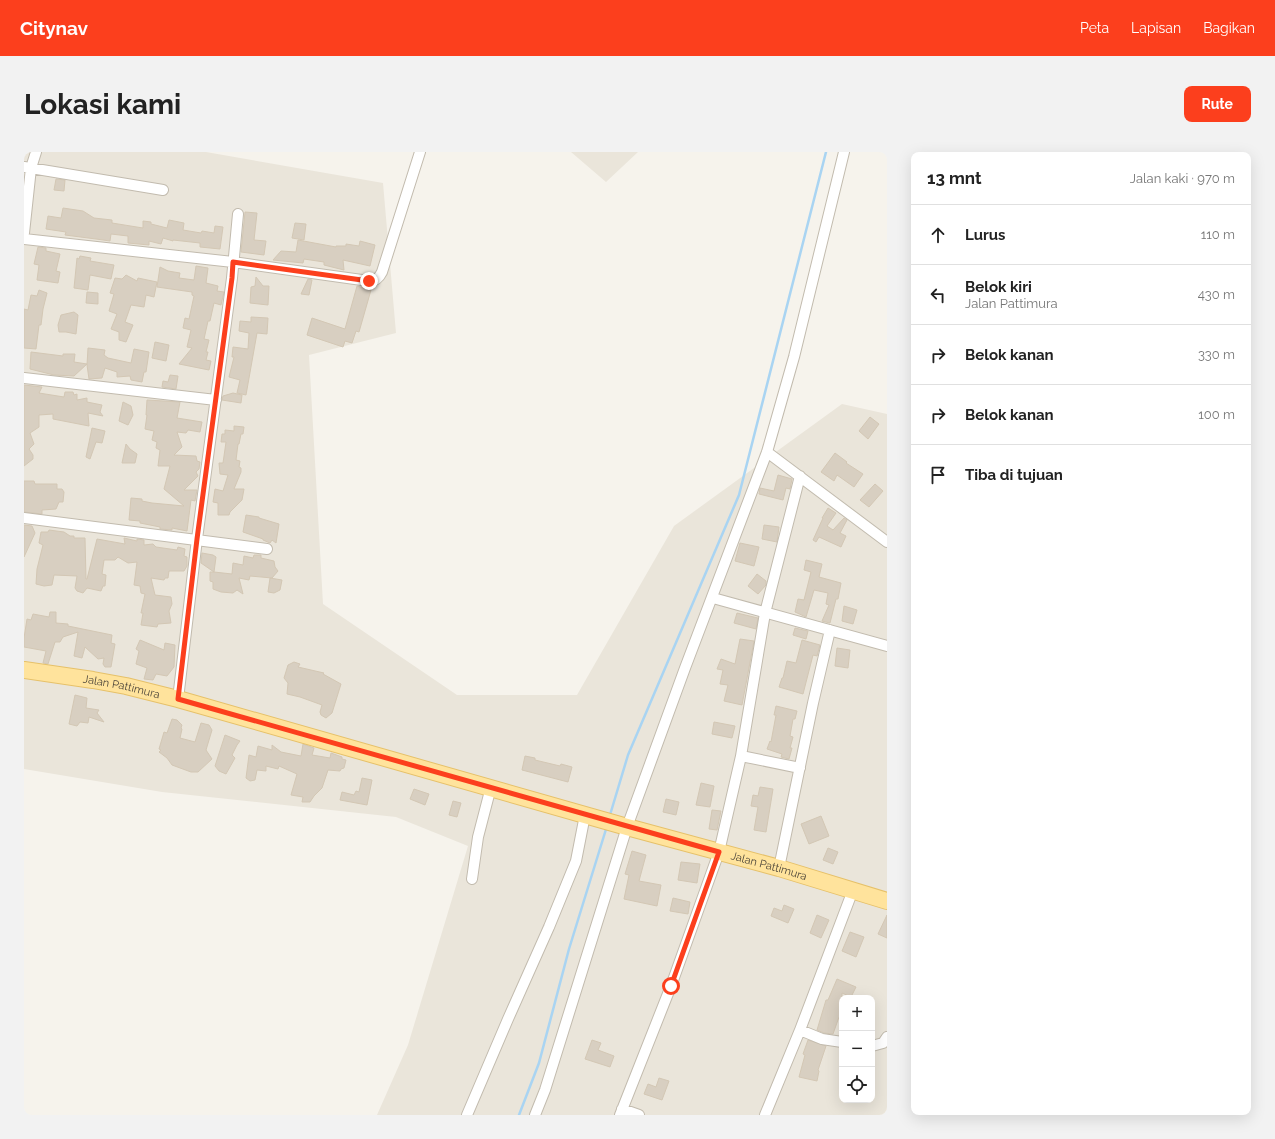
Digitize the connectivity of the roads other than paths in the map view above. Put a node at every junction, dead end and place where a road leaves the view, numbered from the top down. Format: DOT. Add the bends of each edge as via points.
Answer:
graph roads {
  1 [pos="36,152"];
  2 [pos="420,152"];
  3 [pos="844,152"];
  4 [pos="28,168"];
  5 [pos="163,190"];
  6 [pos="238,214"];
  7 [pos="24,233"];
  8 [pos="24,239"];
  9 [pos="233,262"];
  10 [pos="24,378"];
  11 [pos="216,400"];
  12 [pos="767,452"];
  13 [pos="800,476"];
  14 [pos="24,518"];
  15 [pos="197,539"];
  16 [pos="887,542"];
  17 [pos="268,549"];
  18 [pos="712,598"];
  19 [pos="765,613"];
  20 [pos="830,630"];
  21 [pos="887,646"];
  22 [pos="24,670"];
  23 [pos="178,699"];
  24 [pos="741,756"];
  25 [pos="800,768"];
  26 [pos="491,787"];
  27 [pos="585,815"];
  28 [pos="627,826"];
  29 [pos="719,852"];
  30 [pos="779,868"];
  31 [pos="472,878"];
  32 [pos="853,890"];
  33 [pos="887,901"];
  34 [pos="800,1030"];
  35 [pos="887,1037"];
  36 [pos="839,1042"];
  37 [pos="875,1045"];
  38 [pos="621,1112"];
  39 [pos="467,1115"];
  40 [pos="535,1115"];
  41 [pos="640,1115"];
  42 [pos="765,1115"];
  1 -- 4 [label="street"];
  2 -- 9 [label="street" via="378,279 369,281"];
  3 -- 12 [label="street" via="794,357"];
  4 -- 5 [label="street"];
  4 -- 7 [label="street"];
  6 -- 9 [label="street"];
  8 -- 9 [label="street"];
  9 -- 11 [label="street"];
  10 -- 11 [label="street"];
  11 -- 15 [label="street"];
  12 -- 13 [label="street"];
  12 -- 18 [label="street"];
  13 -- 16 [label="street"];
  13 -- 19 [label="street"];
  14 -- 15 [label="street"];
  15 -- 17 [label="street"];
  15 -- 23 [label="street"];
  18 -- 19 [label="street"];
  18 -- 28 [label="street"];
  19 -- 20 [label="street"];
  19 -- 24 [label="street"];
  20 -- 21 [label="street"];
  20 -- 25 [label="street"];
  22 -- 23 [label="main road, Jalan Pattimura" via="126,686"];
  23 -- 26 [label="main road, Jalan Pattimura"];
  24 -- 25 [label="street"];
  24 -- 29 [label="street"];
  25 -- 30 [label="street"];
  26 -- 27 [label="main road, Jalan Pattimura"];
  26 -- 31 [label="street" via="478,837"];
  27 -- 28 [label="main road, Jalan Pattimura"];
  27 -- 39 [label="street" via="576,861"];
  28 -- 29 [label="main road, Jalan Pattimura"];
  28 -- 40 [label="street"];
  29 -- 30 [label="main road, Jalan Pattimura"];
  29 -- 38 [label="street" via="671,986"];
  30 -- 32 [label="main road, Jalan Pattimura"];
  32 -- 33 [label="main road, Jalan Pattimura"];
  32 -- 34 [label="street"];
  34 -- 36 [label="street" via="822,1039"];
  34 -- 42 [label="street"];
  35 -- 37 [label="street" via="883,1043"];
  38 -- 41 [label="street"];
}
